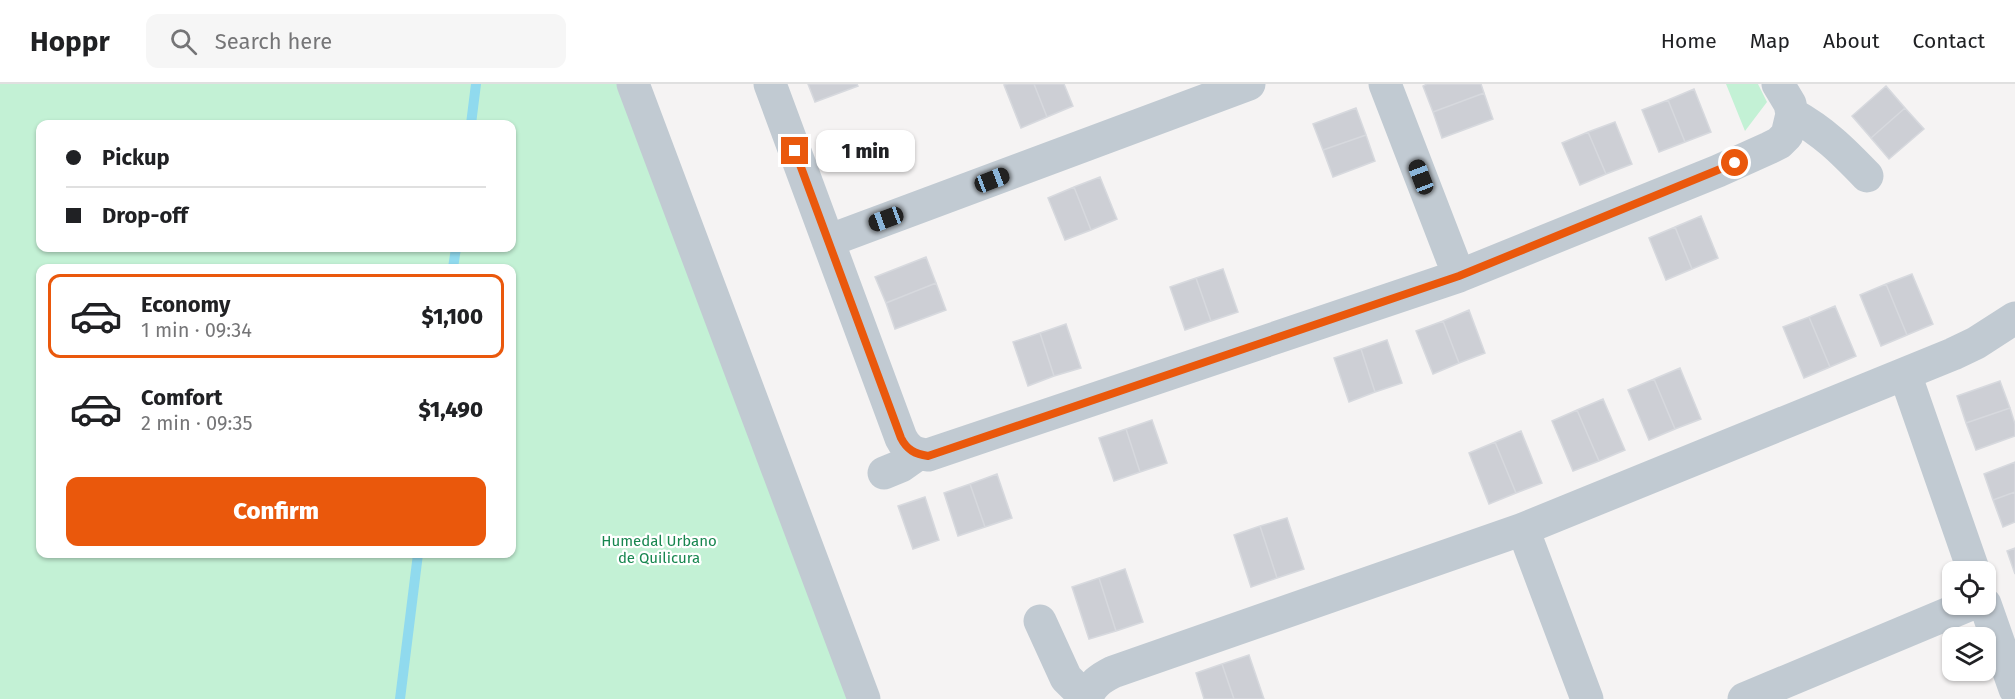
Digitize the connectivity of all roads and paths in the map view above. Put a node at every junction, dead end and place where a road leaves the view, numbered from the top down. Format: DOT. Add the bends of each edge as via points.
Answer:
graph roads {
  1 [pos="633,84"];
  2 [pos="770,84"];
  3 [pos="1249,84"];
  4 [pos="1385,84"];
  5 [pos="1778,84"];
  6 [pos="1792,114"];
  7 [pos="1867,176"];
  8 [pos="828,241"];
  9 [pos="1459,276"];
  10 [pos="2015,318"];
  11 [pos="1905,374"];
  12 [pos="918,454"];
  13 [pos="884,473"];
  14 [pos="1523,529"];
  15 [pos="1970,561"];
  16 [pos="1945,615"];
  17 [pos="1989,615"];
  18 [pos="1040,621"];
  19 [pos="2015,689"];
  20 [pos="1088,696"];
  21 [pos="864,699"];
  22 [pos="1587,699"];
  23 [pos="1744,699"];
  1 -- 21 [label="street"];
  2 -- 8 [label="street"];
  3 -- 8 [label="street"];
  4 -- 9 [label="street"];
  5 -- 6 [label="street"];
  6 -- 7 [label="street" via="1827,136"];
  6 -- 9 [label="street" via="1787,135 1769,148"];
  8 -- 12 [label="street" via="901,438"];
  9 -- 12 [label="street" via="948,450 928,456"];
  10 -- 11 [label="street" via="1976,343"];
  11 -- 14 [label="street"];
  11 -- 15 [label="street"];
  12 -- 13 [label="street"];
  14 -- 20 [label="street" via="1113,672 1103,677"];
  14 -- 22 [label="street"];
  16 -- 23 [label="street"];
  17 -- 19 [label="street"];
  18 -- 20 [label="street" via="1066,678"];
}
